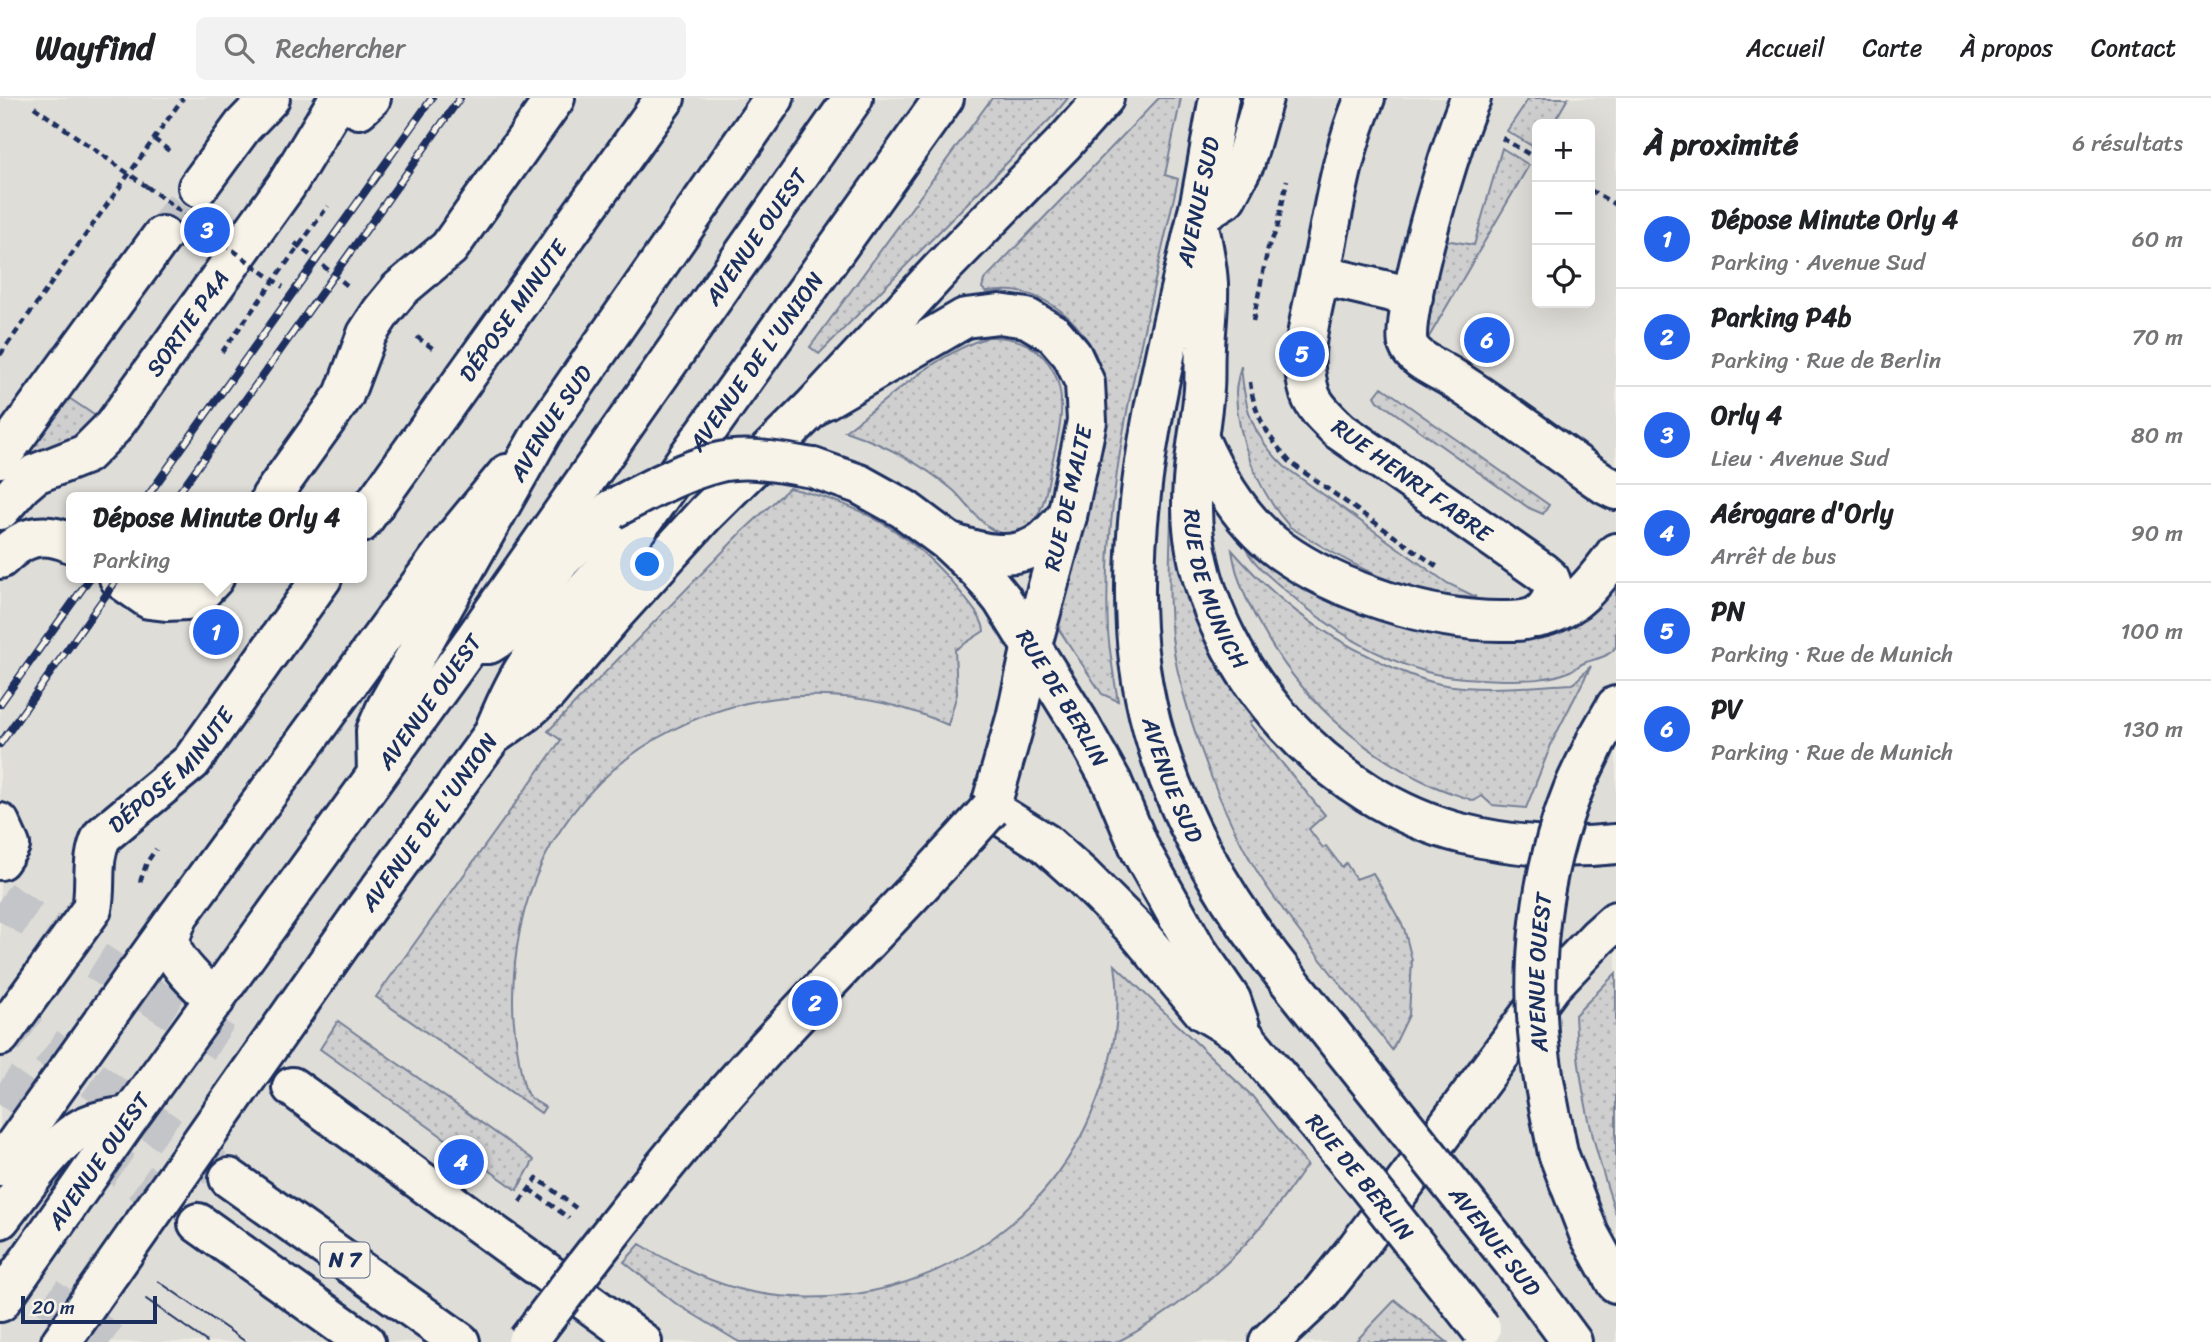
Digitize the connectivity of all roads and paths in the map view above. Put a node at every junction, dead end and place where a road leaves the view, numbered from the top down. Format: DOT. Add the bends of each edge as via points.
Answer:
graph roads {
  1 [pos="183,98"];
  2 [pos="270,98"];
  3 [pos="555,98"];
  4 [pos="665,98"];
  5 [pos="774,98"];
  6 [pos="853,98"];
  7 [pos="944,98"];
  8 [pos="1104,98"];
  9 [pos="1219,98"];
  10 [pos="1263,98"];
  11 [pos="1365,98"];
  12 [pos="1471,98"];
  13 [pos="356,102"];
  14 [pos="34,107"];
  15 [pos="198,187"];
  16 [pos="1595,193"];
  17 [pos="1616,205"];
  18 [pos="328,206"];
  19 [pos="1197,216"];
  20 [pos="162,236"];
  21 [pos="294,242"];
  22 [pos="1320,275"];
  23 [pos="274,281"];
  24 [pos="283,287"];
  25 [pos="355,292"];
  26 [pos="1413,297"];
  27 [pos="415,335"];
  28 [pos="222,352"];
  29 [pos="442,354"];
  30 [pos="0,355"];
  31 [pos="814,406"];
  32 [pos="542,432"];
  33 [pos="1199,439"];
  34 [pos="0,458"];
  35 [pos="1616,489"];
  36 [pos="275,492"];
  37 [pos="0,510"];
  38 [pos="367,515"];
  39 [pos="1067,516"];
  40 [pos="66,541"];
  41 [pos="947,541"];
  42 [pos="1616,553"];
  43 [pos="0,559"];
  44 [pos="126,583"];
  45 [pos="209,583"];
  46 [pos="319,583"];
  47 [pos="1523,621"];
  48 [pos="471,644"];
  49 [pos="1032,645"];
  50 [pos="1616,706"];
  51 [pos="492,736"];
  52 [pos="377,773"];
  53 [pos="989,808"];
  54 [pos="0,822"];
  55 [pos="1616,844"];
  56 [pos="0,860"];
  57 [pos="178,916"];
  58 [pos="1616,921"];
  59 [pos="215,1000"];
  60 [pos="1243,1035"];
  61 [pos="0,1036"];
  62 [pos="292,1087"];
  63 [pos="130,1116"];
  64 [pos="0,1166"];
  65 [pos="229,1178"];
  66 [pos="529,1189"];
  67 [pos="517,1205"];
  68 [pos="557,1209"];
  69 [pos="580,1211"];
  70 [pos="0,1219"];
  71 [pos="1616,1283"];
  72 [pos="0,1302"];
  73 [pos="1487,1336"];
  74 [pos="61,1342"];
  75 [pos="343,1342"];
  76 [pos="365,1342"];
  77 [pos="460,1342"];
  78 [pos="527,1342"];
  79 [pos="642,1342"];
  80 [pos="1269,1342"];
  81 [pos="1572,1342"];
  1 -- 30 [label="path"];
  2 -- 15 [label="main road"];
  3 -- 36 [label="main road" via="449,248 400,289 382,311 367,334 344,395"];
  4 -- 38 [label="main road, DÉPOSE MINUTE"];
  5 -- 32 [label="main road, AVENUE SUD"];
  6 -- 48 [label="main road, AVENUE OUEST"];
  7 -- 51 [label="main road, AVENUE DE L'UNION" via="621,551 525,667"];
  8 -- 31 [label="main road"];
  9 -- 19 [label="main road, AVENUE SUD"];
  10 -- 19 [label="main road" via="1245,162 1226,198"];
  11 -- 22 [label="main road, RUE HENRI FABRE"];
  12 -- 26 [label="main road" via="1444,171"];
  13 -- 37 [label="main road, SORTIE P4A" via="286,186 113,427 86,454 35,474"];
  14 -- 23 [label="path, bridge"];
  16 -- 17 [label="path"];
  18 -- 23 [label="path, bridge"];
  19 -- 33 [label="main road, RUE DE MUNICH" via="1208,282"];
  19 -- 81 [label="main road, AVENUE SUD, bridge" via="1140,494 1135,553 1136,630 1145,694 1164,766 1189,828 1263,950"];
  20 -- 34 [label="main road"];
  21 -- 25 [label="path"];
  22 -- 26 [label="main road"];
  22 -- 47 [label="main road, RUE HENRI FABRE" via="1305,354 1311,398 1340,431 1550,579 1554,591 1550,602 1535,617"];
  23 -- 24 [label="path, bridge"];
  23 -- 28 [label="path, bridge"];
  26 -- 35 [label="main road" via="1407,332 1408,345 1416,355"];
  27 -- 29 [label="path"];
  31 -- 39 [label="main road, RUE DE MALTE" via="965,318 999,314 1027,318 1054,334 1072,355 1085,383 1087,421"];
  31 -- 51 [label="main road" via="705,514 547,693"];
  32 -- 52 [label="main road, AVENUE SUD" via="386,708 376,731"];
  32 -- 57 [label="main road" via="455,537"];
  33 -- 47 [label="main road" via="1256,529 1306,566 1389,602 1437,615"];
  33 -- 55 [label="main road, RUE DE MUNICH" via="1194,536 1204,582 1222,631 1279,719 1352,782 1403,812 1461,834 1511,844"];
  39 -- 41 [label="main road" via="1042,541 1024,551 999,555"];
  39 -- 49 [label="main road, RUE DE MALTE"];
  40 -- 43 [label="main road" via="27,538"];
  41 -- 48 [label="main road, RUE DE BERLIN, bridge" via="859,484 813,468 765,460 717,463 612,509 561,560 508,632 489,644"];
  41 -- 49 [label="main road, RUE DE BERLIN" via="1002,598"];
  42 -- 47 [label="main road" via="1588,590 1567,607"];
  44 -- 45 [label="main road" via="149,599 166,601 187,600"];
  46 -- 61 [label="main road, DÉPOSE MINUTE" via="191,762 102,836 93,862 92,909"];
  48 -- 52 [label="main road, AVENUE OUEST"];
  49 -- 53 [label="main road, RUE DE MALTE"];
  49 -- 60 [label="main road, RUE DE BERLIN" via="1112,782 1141,851 1196,949 1231,1000"];
  50 -- 71 [label="main road, AVENUE OUEST, bridge" via="1573,790 1553,855 1542,903 1536,977 1540,1054 1558,1153 1589,1234"];
  51 -- 74 [label="main road, AVENUE DE L'UNION"];
  52 -- 59 [label="main road, AVENUE OUEST"];
  53 -- 60 [label="main road" via="1045,843 1135,929 1203,1011"];
  53 -- 78 [label="main road, bridge" via="740,1077 618,1222"];
  54 -- 56 [label="main road" via="10,845"];
  57 -- 59 [label="main road" via="171,940 174,953"];
  57 -- 64 [label="main road"];
  58 -- 80 [label="main road" via="1552,985 1321,1293"];
  59 -- 63 [label="main road, AVENUE OUEST"];
  60 -- 73 [label="main road, RUE DE BERLIN, bridge"];
  62 -- 79 [label="main road"];
  63 -- 70 [label="main road" via="94,1124 65,1140"];
  63 -- 72 [label="main road, AVENUE OUEST"];
  65 -- 77 [label="main road, N 7"];
  66 -- 67 [label="path"];
  66 -- 68 [label="path"];
  66 -- 69 [label="path" via="537,1178"];
  75 -- 76 [label="main road, N 7" via="198,1223"];
}
